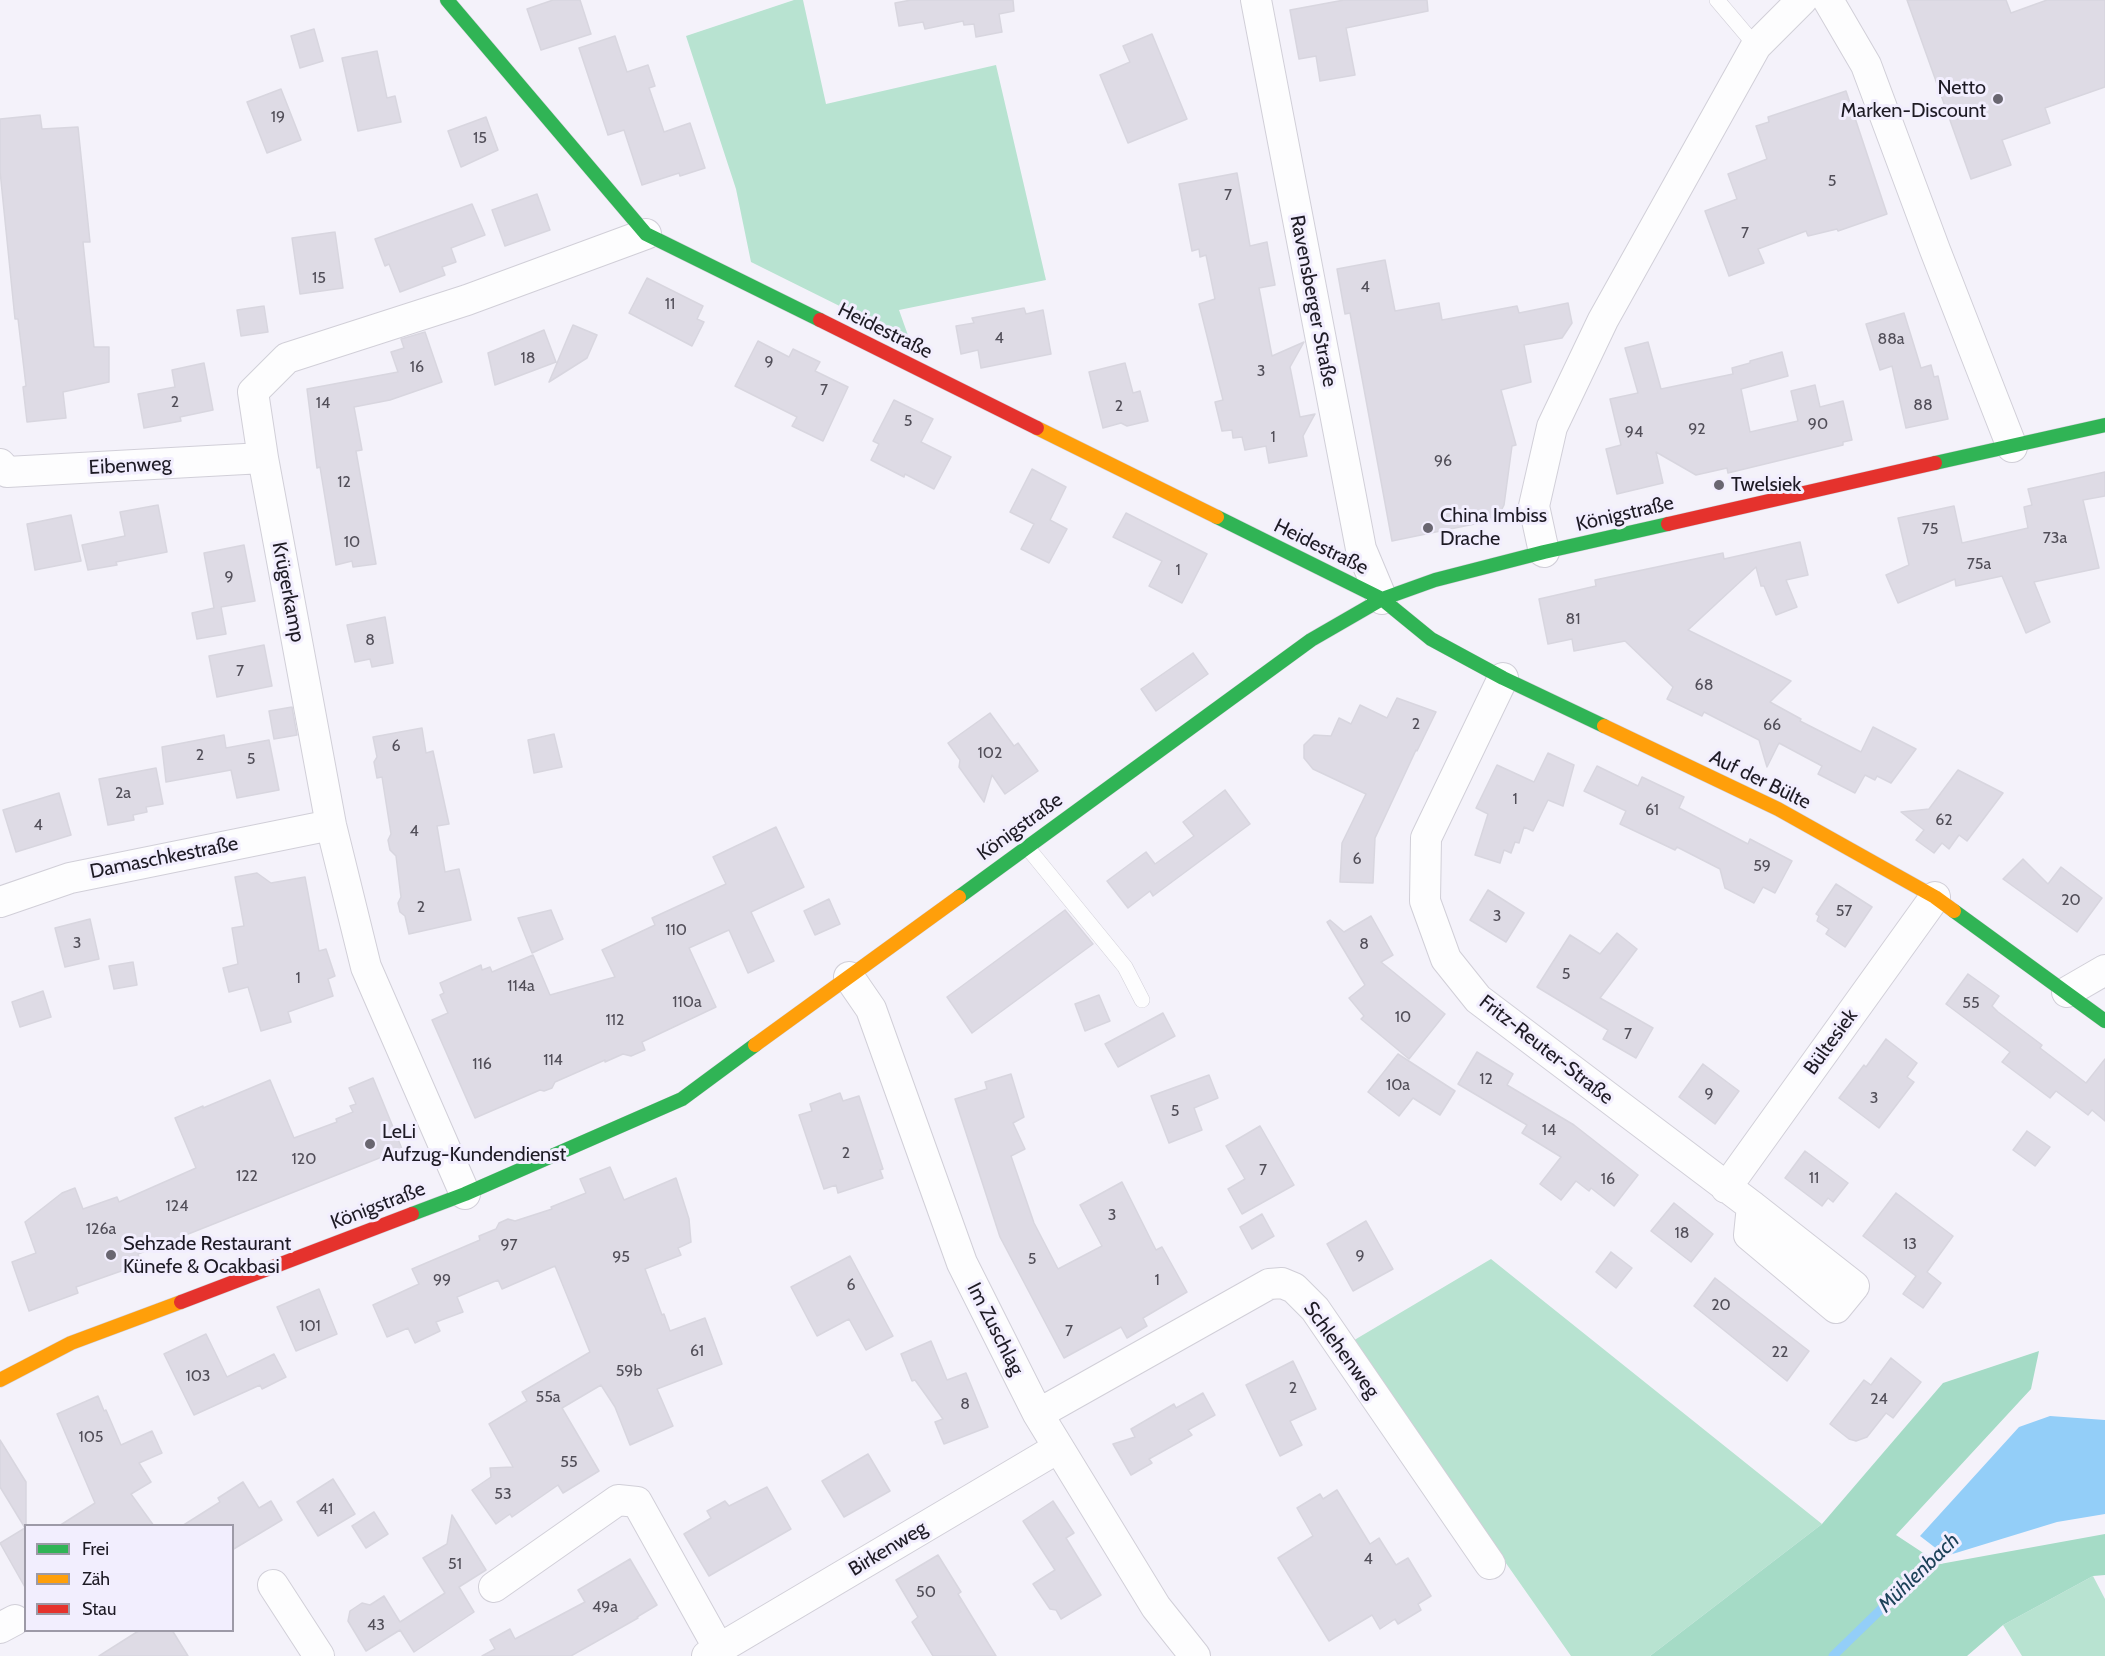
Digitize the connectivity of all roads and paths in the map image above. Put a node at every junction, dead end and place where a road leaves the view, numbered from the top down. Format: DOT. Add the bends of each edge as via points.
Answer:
graph roads {
  1 [pos="447,0"];
  2 [pos="1256,0"];
  3 [pos="1717,0"];
  4 [pos="1802,0"];
  5 [pos="1828,0"];
  6 [pos="1756,46"];
  7 [pos="646,234"];
  8 [pos="2105,425"];
  9 [pos="2012,447"];
  10 [pos="263,458"];
  11 [pos="0,464"];
  12 [pos="1544,552"];
  13 [pos="1383,599"];
  14 [pos="1503,678"];
  15 [pos="332,825"];
  16 [pos="1027,847"];
  17 [pos="1935,897"];
  18 [pos="0,902"];
  19 [pos="2105,970"];
  20 [pos="849,977"];
  21 [pos="2067,992"];
  22 [pos="1142,1000"];
  23 [pos="2105,1021"];
  24 [pos="1726,1188"];
  25 [pos="465,1194"];
  26 [pos="1752,1206"];
  27 [pos="0,1380"];
  28 [pos="1038,1414"];
  29 [pos="1058,1448"];
  30 [pos="1490,1564"];
  31 [pos="273,1585"];
  32 [pos="494,1587"];
  33 [pos="713,1652"];
  34 [pos="319,1656"];
  35 [pos="1194,1656"];
  1 -- 7 [label="main road, Heidestraße"];
  2 -- 13 [label="street, Ravensberger Straße" via="1361,549"];
  3 -- 6 [label="lane"];
  4 -- 6 [label="street"];
  5 -- 9 [label="street" via="1866,65"];
  6 -- 12 [label="street" via="1603,320 1552,427 1534,506"];
  7 -- 10 [label="street, Krügerkamp" via="467,300 287,358 253,392"];
  7 -- 13 [label="main road, Heidestraße"];
  8 -- 9 [label="main road, Königstraße"];
  9 -- 12 [label="main road, Königstraße"];
  10 -- 11 [label="street, Eibenweg" via="7,472"];
  10 -- 15 [label="street, Krügerkamp"];
  12 -- 13 [label="main road, Königstraße" via="1435,580"];
  13 -- 14 [label="main road, Auf der Bülte" via="1431,639"];
  13 -- 16 [label="main road, Königstraße" via="1311,640"];
  14 -- 17 [label="main road, Auf der Bülte" via="1778,809"];
  14 -- 24 [label="street, Fritz-Reuter-Straße" via="1426,838 1425,902 1446,959 1478,999"];
  15 -- 18 [label="street, Damaschkestraße" via="70,878"];
  15 -- 25 [label="street, Krügerkamp" via="366,967"];
  16 -- 20 [label="main road, Königstraße"];
  16 -- 22 [label="lane" via="1125,967"];
  17 -- 21 [label="main road, Auf der Bülte"];
  17 -- 24 [label="street, Bültesiek"];
  19 -- 21 [label="street"];
  20 -- 25 [label="main road, Königstraße" via="682,1099"];
  20 -- 28 [label="street, Im Zuschlag" via="871,1009 962,1263"];
  21 -- 23 [label="main road, Auf der Bülte"];
  24 -- 26 [label="street, Fritz-Reuter-Straße"];
  25 -- 27 [label="main road, Königstraße" via="71,1343"];
  28 -- 29 [label="street, Im Zuschlag"];
  28 -- 30 [label="street, Schlehenweg" via="1269,1284 1282,1283 1294,1288 1315,1309"];
  29 -- 33 [label="street, Birkenweg"];
  29 -- 35 [label="street, Im Zuschlag" via="1156,1607"];
  31 -- 34 [label="street"];
  32 -- 33 [label="street, Birkenweg" via="618,1500 638,1502"];
}
